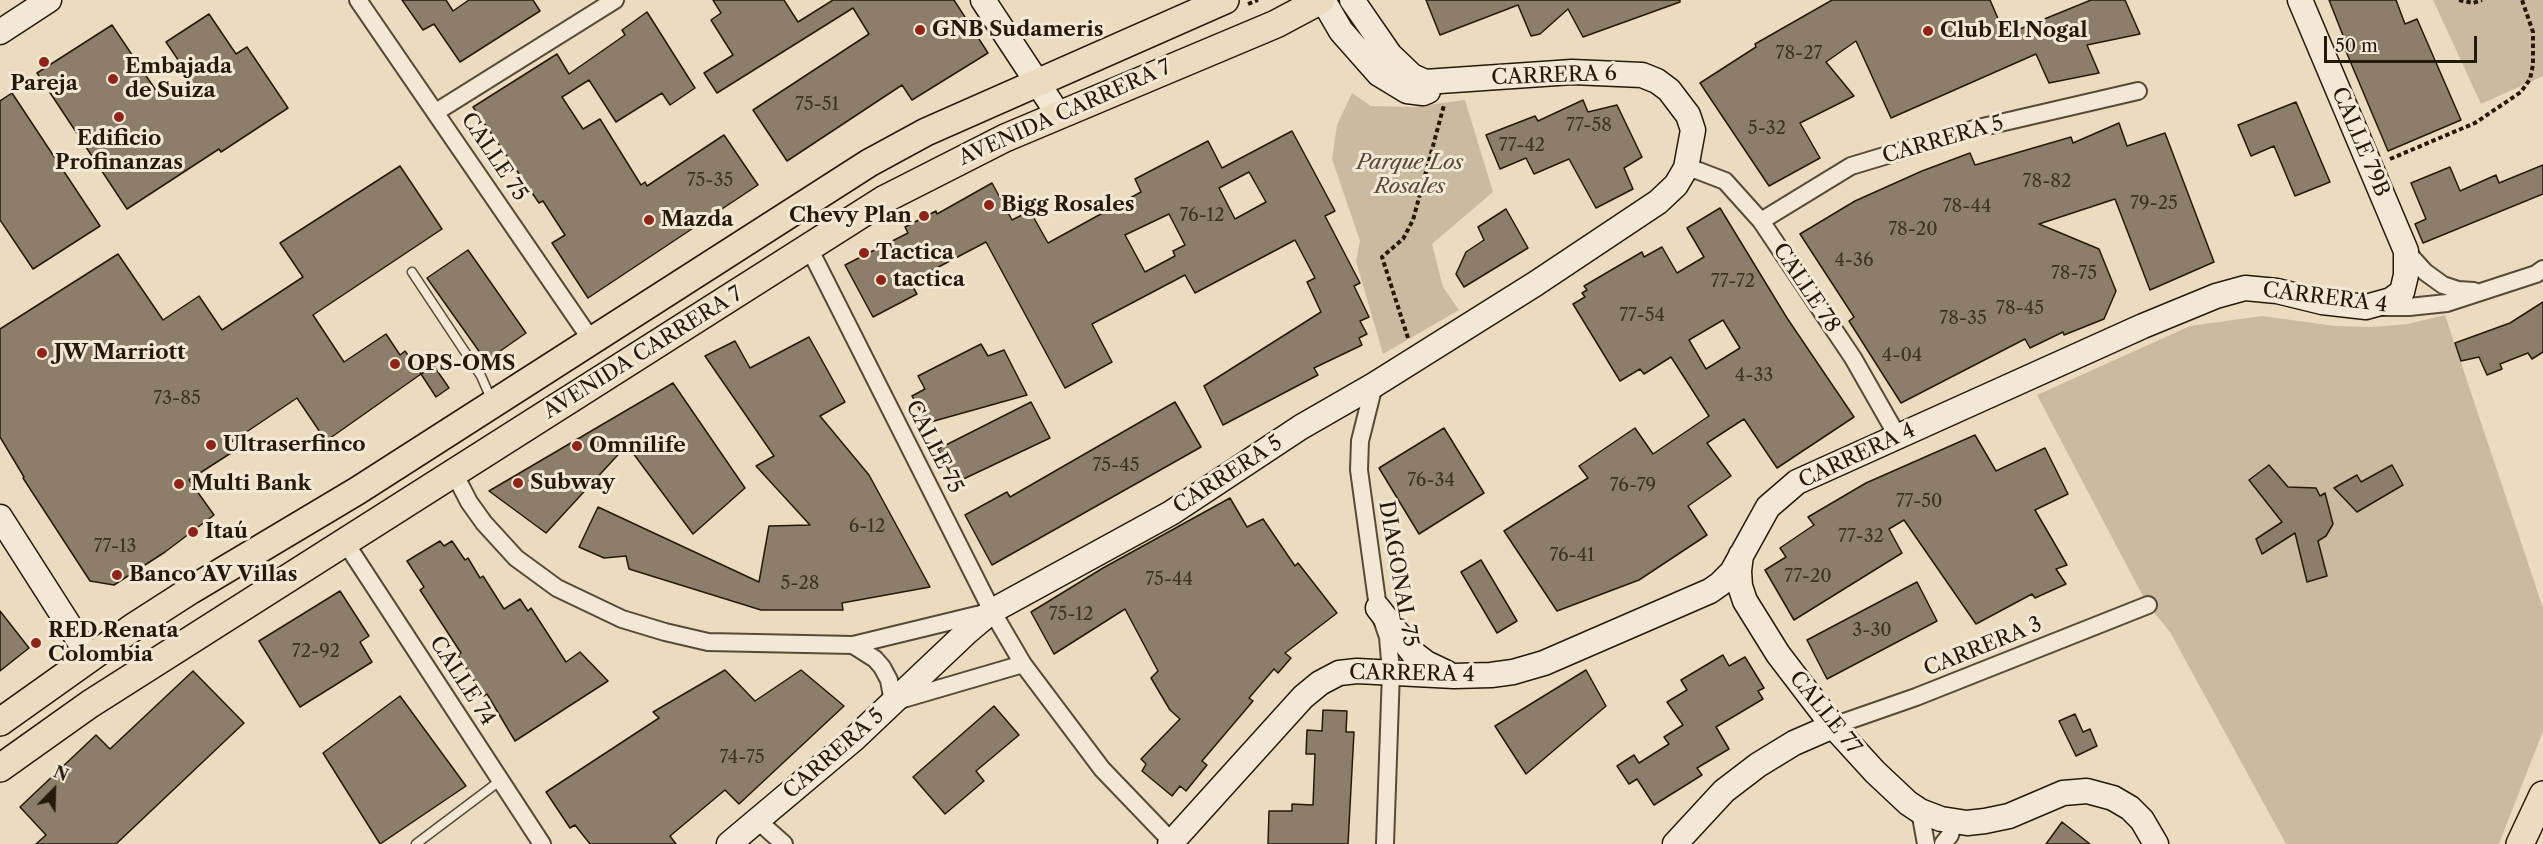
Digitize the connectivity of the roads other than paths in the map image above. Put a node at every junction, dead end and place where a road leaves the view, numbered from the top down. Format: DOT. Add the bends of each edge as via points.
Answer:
graph roads {
  1 [pos="48,0"];
  2 [pos="358,0"];
  3 [pos="615,0"];
  4 [pos="983,0"];
  5 [pos="1225,0"];
  6 [pos="1322,0"];
  7 [pos="1352,0"];
  8 [pos="2300,0"];
  9 [pos="0,32"];
  10 [pos="1038,83"];
  11 [pos="1451,89"];
  12 [pos="2138,91"];
  13 [pos="1680,101"];
  14 [pos="436,112"];
  15 [pos="1058,114"];
  16 [pos="1686,168"];
  17 [pos="1761,221"];
  18 [pos="808,248"];
  19 [pos="2406,251"];
  20 [pos="2543,269"];
  21 [pos="412,272"];
  22 [pos="2487,291"];
  23 [pos="2366,307"];
  24 [pos="592,341"];
  25 [pos="1374,385"];
  26 [pos="494,404"];
  27 [pos="1898,437"];
  28 [pos="454,473"];
  29 [pos="0,517"];
  30 [pos="345,542"];
  31 [pos="1741,555"];
  32 [pos="1710,591"];
  33 [pos="1745,601"];
  34 [pos="2148,605"];
  35 [pos="1378,608"];
  36 [pos="992,612"];
  37 [pos="853,645"];
  38 [pos="90,658"];
  39 [pos="1023,664"];
  40 [pos="1391,672"];
  41 [pos="1454,676"];
  42 [pos="893,702"];
  43 [pos="0,722"];
  44 [pos="1833,726"];
  45 [pos="0,768"];
  46 [pos="501,780"];
  47 [pos="2543,795"];
  48 [pos="1920,811"];
  49 [pos="757,820"];
  50 [pos="1954,822"];
  51 [pos="1172,843"];
  52 [pos="416,844"];
  53 [pos="542,844"];
  54 [pos="729,844"];
  55 [pos="784,844"];
  56 [pos="1385,844"];
  57 [pos="1674,844"];
  58 [pos="1926,844"];
  59 [pos="1943,844"];
  60 [pos="2156,844"];
  61 [pos="2520,844"];
  1 -- 9 [label="street"];
  2 -- 14 [label="street, CALLE 75"];
  3 -- 14 [label="street"];
  4 -- 10 [label="street"];
  5 -- 10 [label="main road, AVENIDA CARRERA 7"];
  6 -- 11 [label="street" via="1364,59 1392,83 1423,93"];
  6 -- 15 [label="main road, AVENIDA CARRERA 7" via="1276,24"];
  7 -- 11 [label="street" via="1390,55 1412,76"];
  8 -- 19 [label="street, CALLE 79B"];
  10 -- 15 [label="street"];
  10 -- 24 [label="main road, AVENIDA CARRERA 7" via="926,132 869,163"];
  11 -- 13 [label="street, CARRERA 6" via="1572,72 1642,75"];
  12 -- 17 [label="street, CARRERA 5" via="1974,129 1851,166"];
  13 -- 16 [label="street, CARRERA 5" via="1693,130"];
  14 -- 24 [label="street, CALLE 75"];
  15 -- 18 [label="main road, AVENIDA CARRERA 7" via="958,160"];
  16 -- 17 [label="street, CALLE 78" via="1725,181"];
  16 -- 25 [label="street, CARRERA 5" via="1676,185 1658,202"];
  17 -- 27 [label="street, CALLE 78" via="1853,358"];
  18 -- 28 [label="main road, AVENIDA CARRERA 7"];
  18 -- 36 [label="street, CALLE 75"];
  19 -- 22 [label="street, CALLE 79B" via="2443,285 2458,291"];
  19 -- 23 [label="street, CALLE 79B" via="2402,292 2391,300"];
  20 -- 22 [label="street, CARRERA 4"];
  21 -- 26 [label="lane" via="481,376"];
  22 -- 23 [label="street, CARRERA 4" via="2409,308"];
  23 -- 27 [label="street, CARRERA 4" via="2245,288 2216,296"];
  24 -- 26 [label="main road, AVENIDA CARRERA 7"];
  25 -- 35 [label="street, DIAGONAL 75" via="1362,429 1359,470"];
  25 -- 36 [label="street, CARRERA 5" via="1301,427 1171,513"];
  26 -- 38 [label="main road, AVENIDA CARRERA 7" via="191,590"];
  27 -- 31 [label="street, CARRERA 4" via="1797,482 1780,494 1768,507"];
  28 -- 30 [label="main road, AVENIDA CARRERA 7"];
  28 -- 37 [label="street" via="484,523 516,558 557,588 622,619 708,642"];
  29 -- 38 [label="street"];
  30 -- 45 [label="main road, AVENIDA CARRERA 7" via="90,704"];
  30 -- 46 [label="street, CALLE 74"];
  31 -- 32 [label="street, CARRERA 4" via="1732,572"];
  31 -- 33 [label="street, CALLE 77" via="1740,586"];
  32 -- 33 [label="street" via="1729,593"];
  32 -- 41 [label="street, CARRERA 4" via="1544,663 1513,672"];
  33 -- 44 [label="street, CALLE 77" via="1784,662"];
  34 -- 44 [label="street, CARRERA 3"];
  35 -- 40 [label="street, DIAGONAL 75" via="1388,638"];
  35 -- 41 [label="street" via="1413,652"];
  36 -- 37 [label="street"];
  36 -- 39 [label="street, CALLE 75"];
  36 -- 42 [label="street, CARRERA 5"];
  37 -- 42 [label="street" via="882,667 890,680"];
  38 -- 43 [label="main road, AVENIDA CARRERA 7"];
  39 -- 42 [label="street"];
  39 -- 51 [label="street, CALLE 75" via="1102,769"];
  40 -- 41 [label="street, CARRERA 4"];
  40 -- 51 [label="street, CARRERA 4" via="1348,672 1320,683"];
  40 -- 56 [label="street, DIAGONAL 75"];
  42 -- 49 [label="street, CARRERA 5"];
  44 -- 48 [label="street, CALLE 77" via="1896,793"];
  44 -- 57 [label="street" via="1758,765 1724,791"];
  46 -- 52 [label="lane"];
  46 -- 53 [label="street, CALLE 74"];
  47 -- 61 [label="main road"];
  48 -- 50 [label="street"];
  48 -- 58 [label="street"];
  49 -- 54 [label="street, CARRERA 5"];
  49 -- 55 [label="street"];
  50 -- 59 [label="street"];
  50 -- 60 [label="street" via="1986,822 2063,793 2087,791 2113,798 2130,808"];
}
